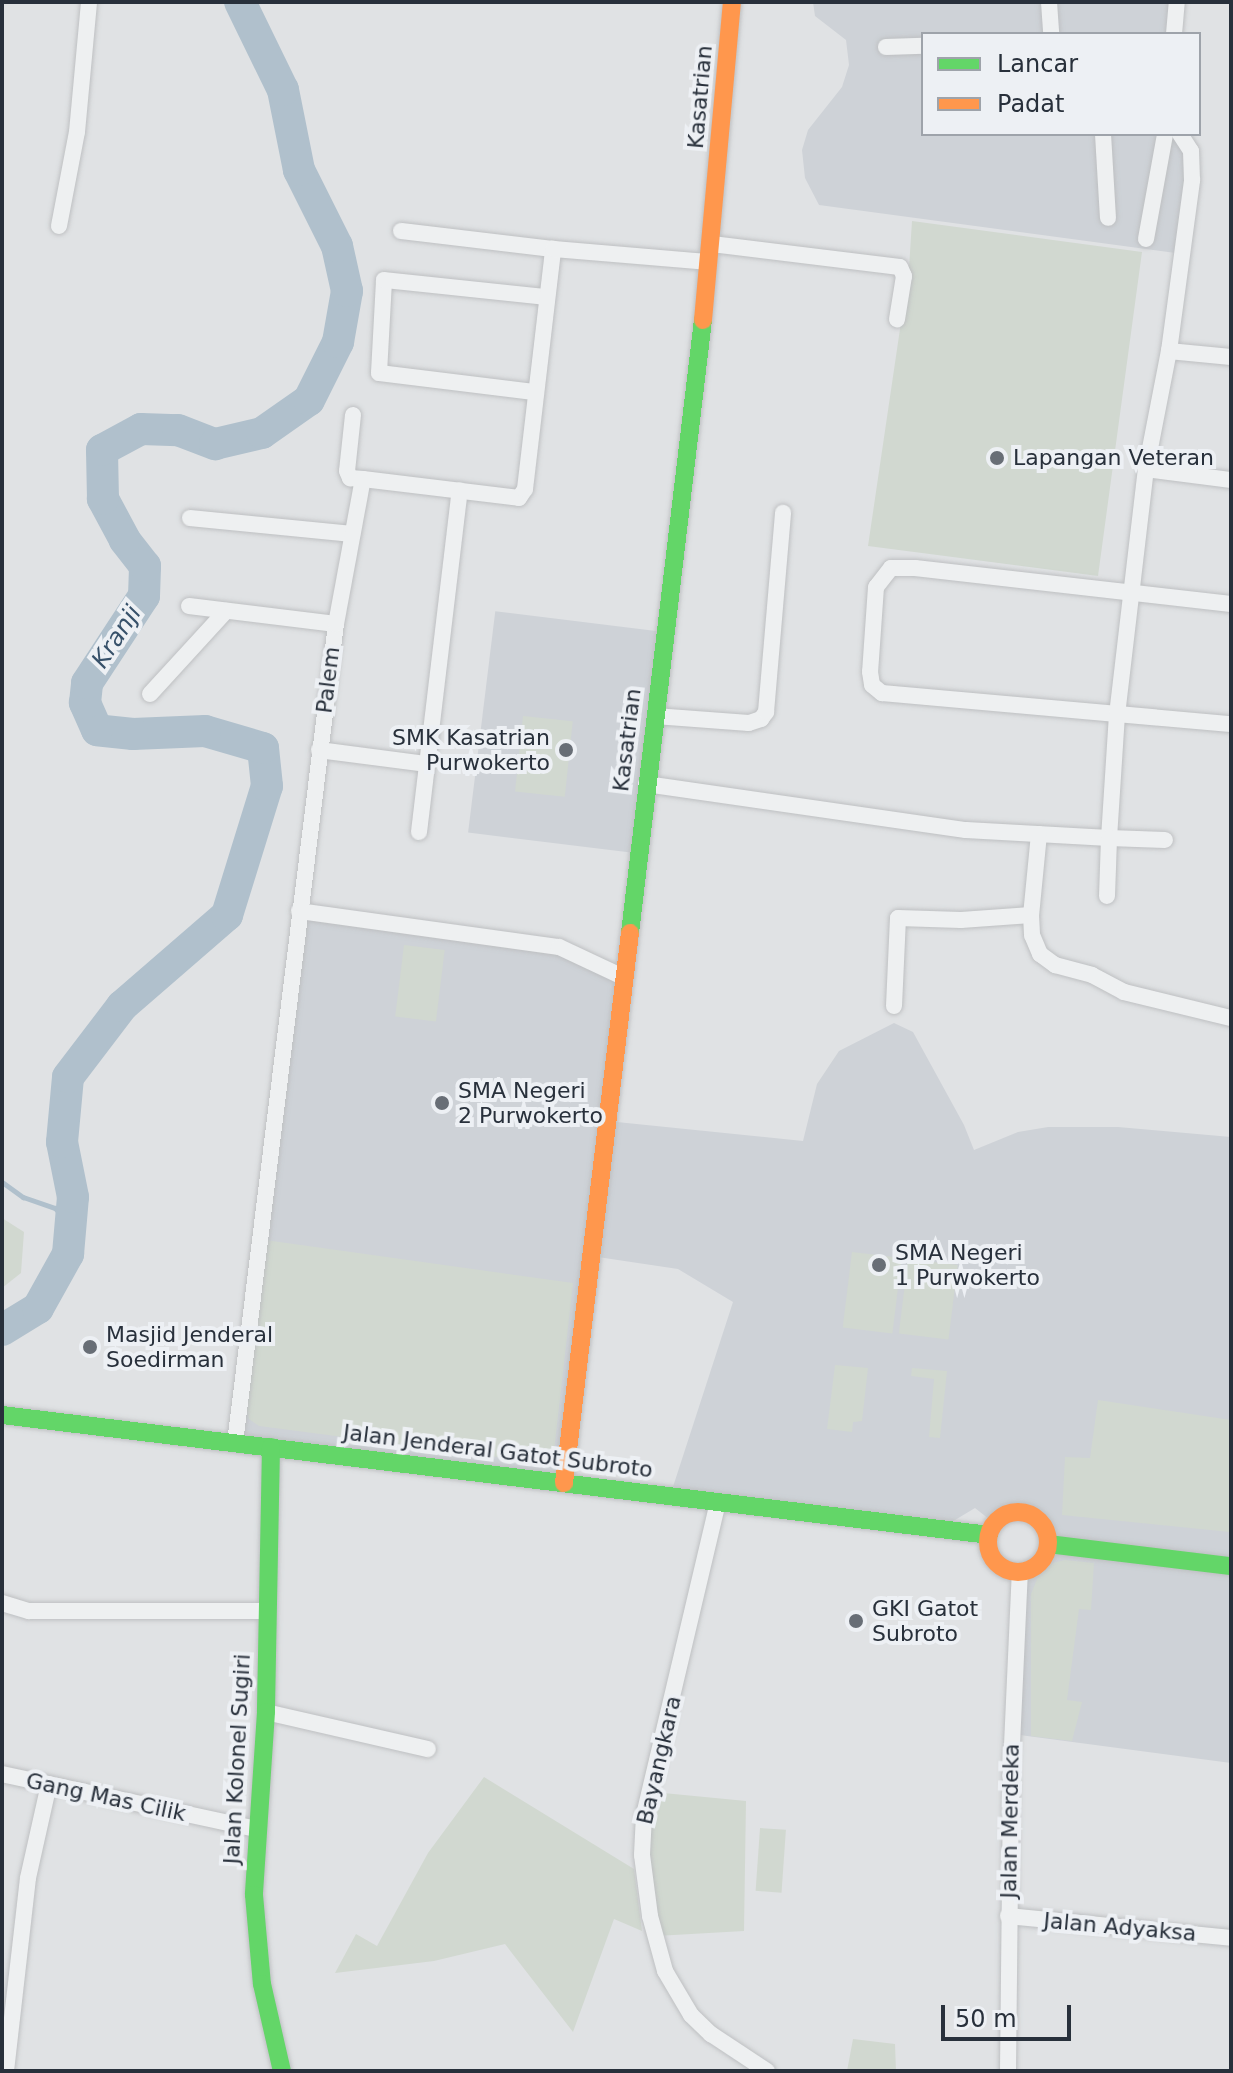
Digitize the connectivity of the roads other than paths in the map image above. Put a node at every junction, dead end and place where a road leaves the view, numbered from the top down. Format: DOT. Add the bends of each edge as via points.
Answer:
graph roads {
  1 [pos="89,2"];
  2 [pos="732,2"];
  3 [pos="1049,2"];
  4 [pos="1177,2"];
  5 [pos="1051,32"];
  6 [pos="1174,32"];
  7 [pos="921,46"];
  8 [pos="886,47"];
  9 [pos="1103,136"];
  10 [pos="1165,136"];
  11 [pos="1181,136"];
  12 [pos="1108,218"];
  13 [pos="59,226"];
  14 [pos="401,231"];
  15 [pos="1146,239"];
  16 [pos="712,244"];
  17 [pos="553,249"];
  18 [pos="707,262"];
  19 [pos="546,297"];
  20 [pos="897,319"];
  21 [pos="1169,351"];
  22 [pos="1231,357"];
  23 [pos="534,392"];
  24 [pos="353,415"];
  25 [pos="1146,469"];
  26 [pos="363,479"];
  27 [pos="1231,480"];
  28 [pos="460,490"];
  29 [pos="783,513"];
  30 [pos="190,518"];
  31 [pos="352,534"];
  32 [pos="1134,595"];
  33 [pos="1231,604"];
  34 [pos="189,606"];
  35 [pos="226,611"];
  36 [pos="336,624"];
  37 [pos="150,694"];
  38 [pos="1117,715"];
  39 [pos="655,716"];
  40 [pos="1231,724"];
  41 [pos="319,750"];
  42 [pos="427,764"];
  43 [pos="646,784"];
  44 [pos="419,832"];
  45 [pos="1039,834"];
  46 [pos="1109,838"];
  47 [pos="1165,840"];
  48 [pos="1107,896"];
  49 [pos="299,911"];
  50 [pos="1031,915"];
  51 [pos="623,977"];
  52 [pos="894,1006"];
  53 [pos="1231,1018"];
  54 [pos="2,1415"];
  55 [pos="235,1443"];
  56 [pos="271,1447"];
  57 [pos="564,1483"];
  58 [pos="718,1502"];
  59 [pos="989,1535"];
  60 [pos="1048,1544"];
  61 [pos="1231,1566"];
  62 [pos="1020,1572"];
  63 [pos="2,1603"];
  64 [pos="267,1611"];
  65 [pos="266,1712"];
  66 [pos="428,1749"];
  67 [pos="2,1774"];
  68 [pos="49,1784"];
  69 [pos="257,1829"];
  70 [pos="1008,1916"];
  71 [pos="1231,1938"];
  72 [pos="10,1979"];
  73 [pos="6,2071"];
  74 [pos="282,2071"];
  75 [pos="767,2071"];
  76 [pos="1008,2071"];
  1 -- 13 [label="street" via="77,132"];
  2 -- 16 [label="street, Kasatrian"];
  3 -- 5 [label="street"];
  4 -- 6 [label="street"];
  7 -- 8 [label="street"];
  9 -- 12 [label="street"];
  10 -- 15 [label="street"];
  11 -- 21 [label="street" via="1191,151 1192,180"];
  14 -- 17 [label="street"];
  16 -- 18 [label="street, Kasatrian"];
  16 -- 20 [label="street" via="900,267 904,276"];
  17 -- 18 [label="street"];
  17 -- 19 [label="street"];
  18 -- 39 [label="street, Kasatrian"];
  19 -- 23 [label="street"];
  19 -- 23 [label="street" via="384,280 378,372"];
  21 -- 22 [label="street"];
  21 -- 25 [label="street"];
  23 -- 28 [label="street" via="523,495"];
  24 -- 26 [label="street" via="347,471 350,478"];
  25 -- 27 [label="street"];
  25 -- 32 [label="street"];
  26 -- 28 [label="street"];
  26 -- 31 [label="street, Palem"];
  28 -- 42 [label="street"];
  29 -- 39 [label="street" via="766,712 749,723"];
  30 -- 31 [label="street"];
  31 -- 36 [label="street, Palem"];
  32 -- 33 [label="street"];
  32 -- 38 [label="street"];
  32 -- 38 [label="street" via="907,567 885,572 876,587 870,672 875,689"];
  34 -- 35 [label="street"];
  35 -- 36 [label="street"];
  35 -- 37 [label="street"];
  36 -- 41 [label="street, Palem"];
  38 -- 40 [label="street"];
  38 -- 46 [label="street"];
  39 -- 43 [label="street, Kasatrian"];
  41 -- 42 [label="street"];
  41 -- 49 [label="street, Palem"];
  42 -- 44 [label="street"];
  43 -- 45 [label="street" via="966,830"];
  43 -- 51 [label="street, Kasatrian"];
  45 -- 46 [label="street"];
  45 -- 50 [label="street"];
  46 -- 47 [label="street"];
  46 -- 48 [label="street"];
  49 -- 51 [label="street" via="559,947"];
  49 -- 55 [label="street, Palem"];
  50 -- 52 [label="street" via="898,918"];
  50 -- 53 [label="street" via="1034,944 1055,965 1092,975 1124,992"];
  51 -- 57 [label="street, Kasatrian"];
  54 -- 55 [label="street, Jalan Jenderal Gatot Subroto"];
  55 -- 56 [label="street, Jalan Jenderal Gatot Subroto"];
  56 -- 57 [label="street, Jalan Jenderal Gatot Subroto"];
  56 -- 64 [label="street, Jalan Kolonel Sugiri"];
  57 -- 58 [label="street, Jalan Jenderal Gatot Subroto"];
  58 -- 59 [label="street, Jalan Jenderal Gatot Subroto"];
  58 -- 75 [label="street, Bayangkara" via="644,1815 642,1855 650,1916 665,1971 691,2015"];
  59 -- 60 [label="street" via="1002,1516 1022,1512 1040,1522"];
  59 -- 62 [label="street" via="991,1557"];
  60 -- 61 [label="street"];
  60 -- 62 [label="street" via="1037,1565"];
  62 -- 70 [label="street, Jalan Merdeka"];
  63 -- 64 [label="street" via="29,1611"];
  64 -- 65 [label="street, Jalan Kolonel Sugiri"];
  65 -- 66 [label="street"];
  65 -- 69 [label="street, Jalan Kolonel Sugiri"];
  67 -- 68 [label="street, Gang Mas Cilik"];
  68 -- 69 [label="street, Gang Mas Cilik"];
  68 -- 72 [label="street"];
  69 -- 74 [label="street, Jalan Kolonel Sugiri" via="254,1895 262,1984"];
  70 -- 71 [label="street, Jalan Adyaksa"];
  70 -- 76 [label="street, Jalan Merdeka"];
  72 -- 73 [label="street"];
}
